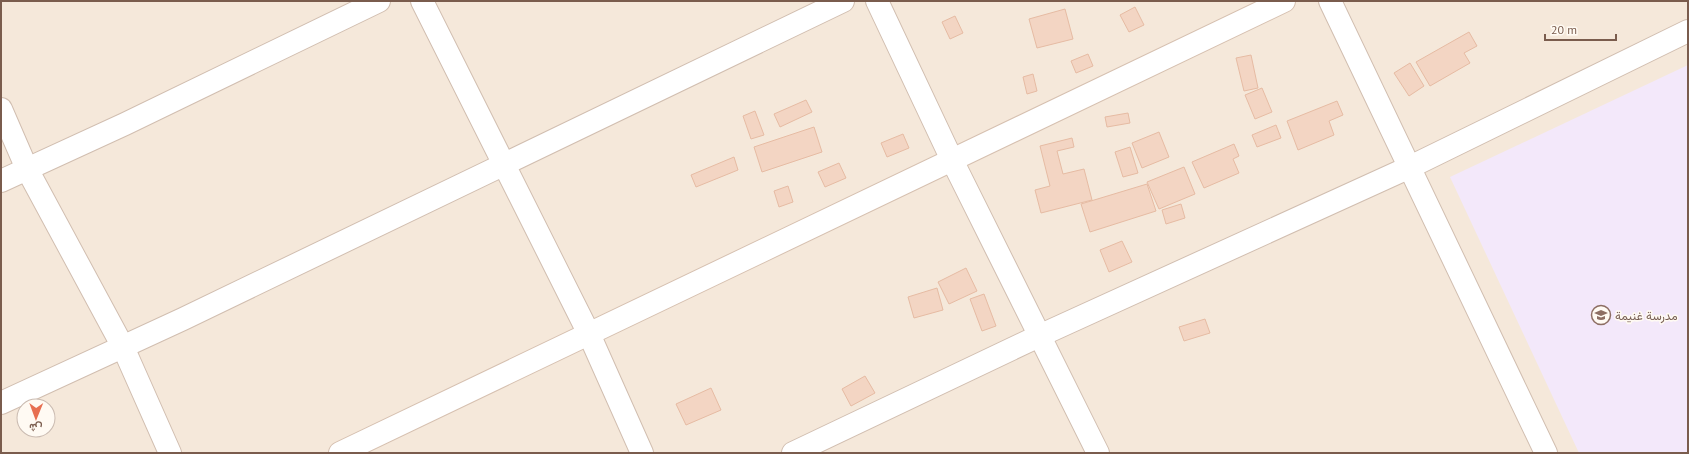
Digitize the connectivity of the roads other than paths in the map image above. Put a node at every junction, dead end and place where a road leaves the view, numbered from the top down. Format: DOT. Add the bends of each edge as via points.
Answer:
graph roads {
  1 [pos="378,1"];
  2 [pos="422,1"];
  3 [pos="843,1"];
  4 [pos="877,1"];
  5 [pos="1284,1"];
  6 [pos="1330,1"];
  7 [pos="1688,31"];
  8 [pos="1,109"];
  9 [pos="952,160"];
  10 [pos="504,165"];
  11 [pos="1410,168"];
  12 [pos="27,169"];
  13 [pos="1,181"];
  14 [pos="589,334"];
  15 [pos="1040,336"];
  16 [pos="123,347"];
  17 [pos="1,403"];
  18 [pos="170,453"];
  19 [pos="340,453"];
  20 [pos="642,453"];
  21 [pos="793,453"];
  22 [pos="1098,453"];
  23 [pos="1546,453"];
  1 -- 12 [label="street"];
  2 -- 10 [label="street"];
  3 -- 10 [label="street"];
  4 -- 9 [label="street"];
  5 -- 9 [label="street"];
  6 -- 11 [label="street"];
  7 -- 11 [label="street"];
  8 -- 12 [label="street"];
  9 -- 14 [label="street"];
  9 -- 15 [label="street"];
  10 -- 14 [label="street"];
  10 -- 16 [label="street"];
  11 -- 15 [label="street"];
  11 -- 23 [label="street"];
  12 -- 13 [label="street"];
  12 -- 16 [label="street"];
  14 -- 19 [label="street"];
  14 -- 20 [label="street"];
  15 -- 21 [label="street"];
  15 -- 22 [label="street"];
  16 -- 17 [label="street"];
  16 -- 18 [label="street"];
}
